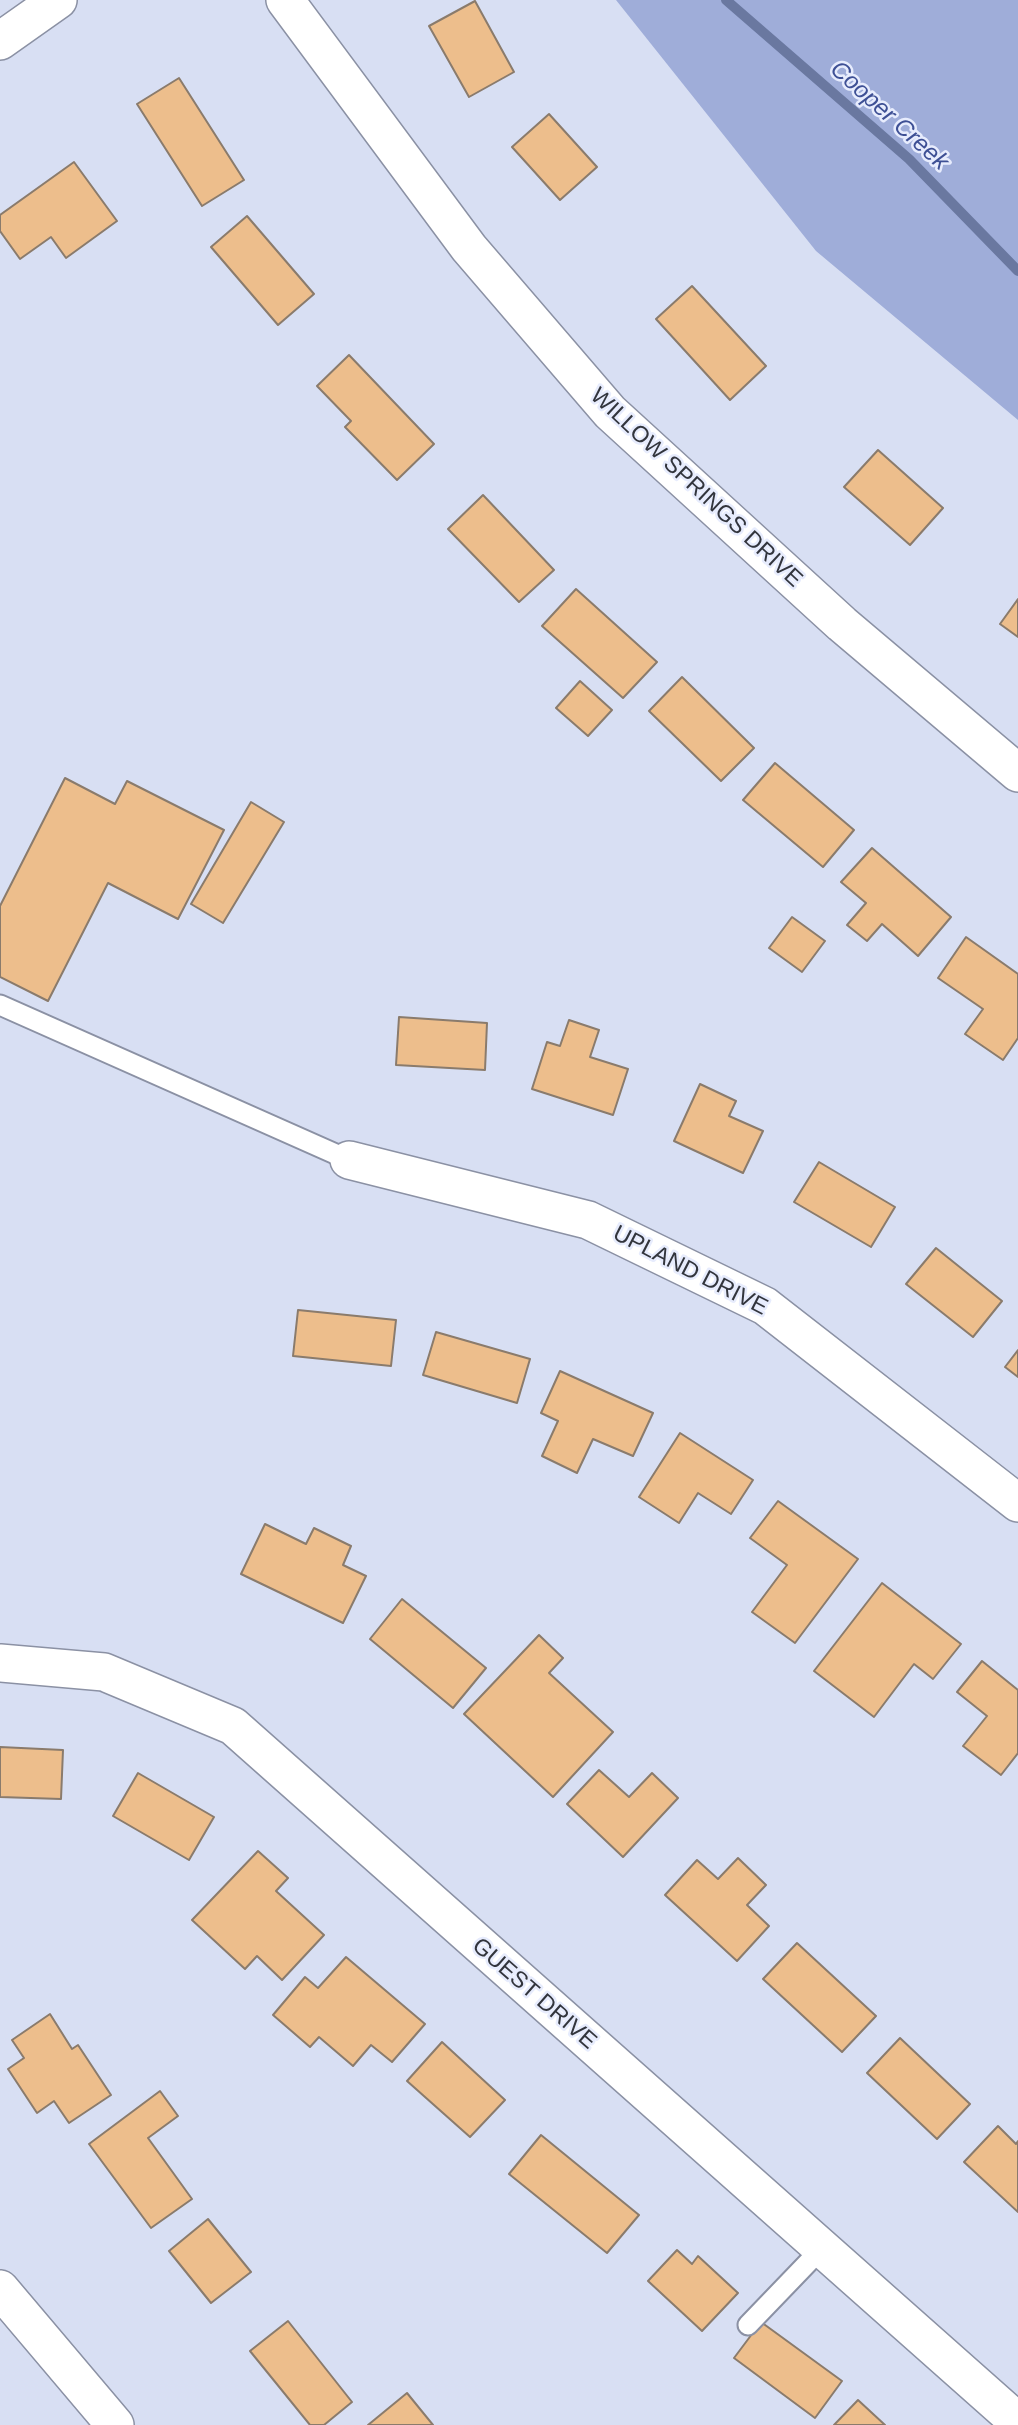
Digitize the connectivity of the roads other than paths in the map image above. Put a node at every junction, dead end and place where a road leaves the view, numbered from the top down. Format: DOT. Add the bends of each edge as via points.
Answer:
graph roads {
  1 [pos="58,0"];
  2 [pos="285,0"];
  3 [pos="0,41"];
  4 [pos="1018,773"];
  5 [pos="0,1005"];
  6 [pos="349,1160"];
  7 [pos="1018,1503"];
  8 [pos="0,1663"];
  9 [pos="823,2247"];
  10 [pos="0,2289"];
  11 [pos="748,2325"];
  12 [pos="1018,2422"];
  13 [pos="115,2425"];
  1 -- 3 [label="street"];
  2 -- 4 [label="street, WILLOW SPRINGS DRIVE" via="469,248 610,412 842,624"];
  5 -- 6 [label="lane"];
  6 -- 7 [label="street, UPLAND DRIVE" via="588,1220 765,1306"];
  8 -- 9 [label="street, GUEST DRIVE" via="104,1672 233,1726"];
  9 -- 11 [label="lane"];
  9 -- 12 [label="street, GUEST DRIVE"];
  10 -- 13 [label="street"];
}
